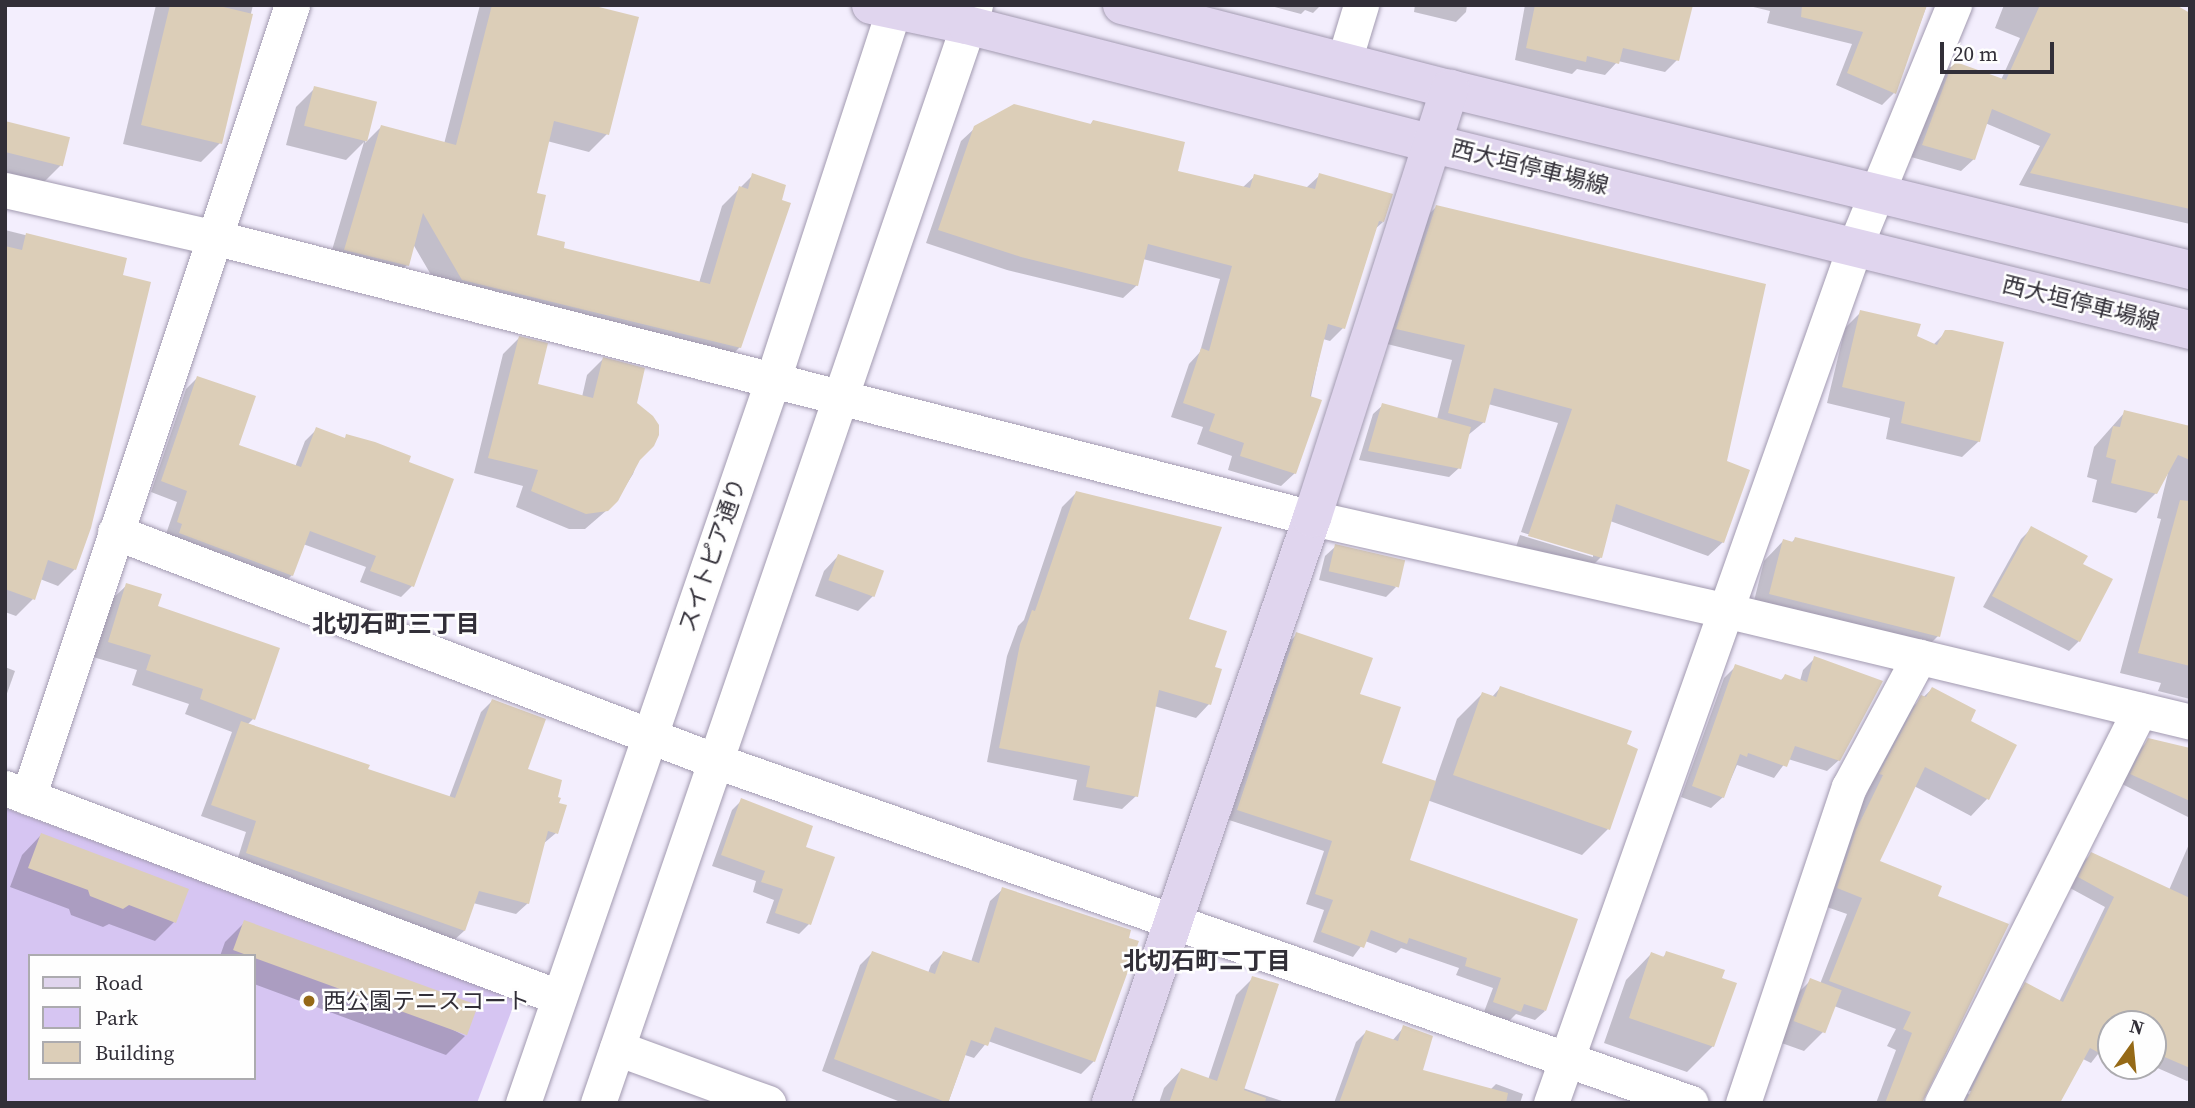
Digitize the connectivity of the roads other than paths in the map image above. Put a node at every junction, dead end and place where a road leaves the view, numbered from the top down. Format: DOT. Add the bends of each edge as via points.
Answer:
graph roads {
  1 [pos="292,5"];
  2 [pos="1122,5"];
  3 [pos="1360,5"];
  4 [pos="1954,5"];
  5 [pos="887,7"];
  6 [pos="971,15"];
  7 [pos="1345,61"];
  8 [pos="1450,89"];
  9 [pos="1434,144"];
  10 [pos="5,190"];
  11 [pos="1877,194"];
  12 [pos="217,238"];
  13 [pos="1856,247"];
  14 [pos="2190,270"];
  15 [pos="2190,330"];
  16 [pos="773,379"];
  17 [pos="840,396"];
  18 [pos="1312,518"];
  19 [pos="115,532"];
  20 [pos="1729,611"];
  21 [pos="1919,657"];
  22 [pos="2140,710"];
  23 [pos="2190,722"];
  24 [pos="649,735"];
  25 [pos="713,760"];
  26 [pos="17,792"];
  27 [pos="1172,921"];
  28 [pos="558,997"];
  29 [pos="617,1048"];
  30 [pos="1568,1058"];
  31 [pos="523,1103"];
  32 [pos="598,1103"];
  33 [pos="768,1103"];
  34 [pos="1111,1103"];
  35 [pos="1552,1103"];
  36 [pos="1691,1103"];
  37 [pos="1743,1103"];
  38 [pos="1942,1103"];
  1 -- 12 [label="street"];
  2 -- 7 [label="main road"];
  3 -- 7 [label="street"];
  4 -- 11 [label="street"];
  5 -- 6 [label="main road, 西大垣停車場線"];
  5 -- 16 [label="street, スイトピア通り"];
  6 -- 9 [label="main road, 西大垣停車場線"];
  6 -- 17 [label="street"];
  7 -- 8 [label="main road"];
  8 -- 9 [label="main road"];
  8 -- 11 [label="main road"];
  9 -- 13 [label="main road, 西大垣停車場線"];
  9 -- 18 [label="main road"];
  10 -- 12 [label="street"];
  11 -- 13 [label="street"];
  11 -- 14 [label="main road"];
  12 -- 16 [label="street"];
  12 -- 19 [label="street"];
  13 -- 15 [label="main road, 西大垣停車場線"];
  13 -- 20 [label="street"];
  16 -- 17 [label="street"];
  16 -- 24 [label="street, スイトピア通り"];
  17 -- 18 [label="street"];
  17 -- 25 [label="street"];
  18 -- 20 [label="street"];
  18 -- 27 [label="main road"];
  19 -- 24 [label="street"];
  19 -- 26 [label="street"];
  20 -- 21 [label="street"];
  20 -- 30 [label="street"];
  21 -- 22 [label="street"];
  21 -- 37 [label="street" via="1849,787"];
  22 -- 23 [label="street"];
  22 -- 38 [label="street"];
  24 -- 25 [label="street"];
  24 -- 28 [label="street, スイトピア通り"];
  25 -- 27 [label="street"];
  25 -- 29 [label="street"];
  26 -- 28 [label="street"];
  27 -- 30 [label="street"];
  27 -- 34 [label="main road"];
  28 -- 31 [label="street, スイトピア通り"];
  29 -- 32 [label="street"];
  29 -- 33 [label="street"];
  30 -- 35 [label="street"];
  30 -- 36 [label="street"];
}
